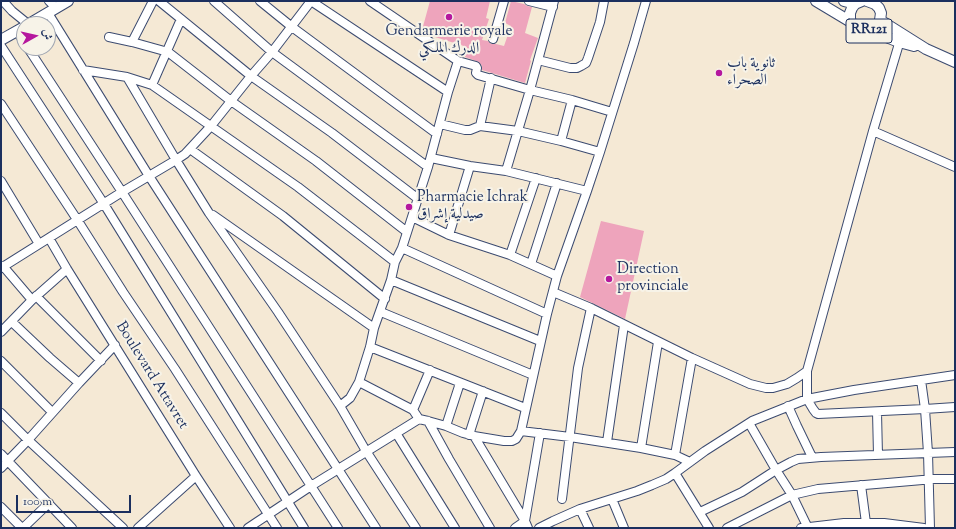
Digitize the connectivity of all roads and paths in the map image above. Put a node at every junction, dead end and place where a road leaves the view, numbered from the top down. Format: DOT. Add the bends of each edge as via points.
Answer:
graph roads {
  1 [pos="3,1"];
  2 [pos="68,1"];
  3 [pos="153,1"];
  4 [pos="159,1"];
  5 [pos="214,1"];
  6 [pos="260,1"];
  7 [pos="311,1"];
  8 [pos="370,1"];
  9 [pos="504,1"];
  10 [pos="529,1"];
  11 [pos="604,1"];
  12 [pos="646,1"];
  13 [pos="816,1"];
  14 [pos="844,1"];
  15 [pos="867,1"];
  16 [pos="861,2"];
  17 [pos="554,4"];
  18 [pos="878,4"];
  19 [pos="51,7"];
  20 [pos="1,8"];
  21 [pos="12,11"];
  22 [pos="19,16"];
  23 [pos="39,16"];
  24 [pos="181,19"];
  25 [pos="880,20"];
  26 [pos="851,22"];
  27 [pos="292,27"];
  28 [pos="16,31"];
  29 [pos="871,31"];
  30 [pos="109,37"];
  31 [pos="901,38"];
  32 [pos="493,39"];
  33 [pos="1,40"];
  34 [pos="132,42"];
  35 [pos="1,46"];
  36 [pos="168,52"];
  37 [pos="272,52"];
  38 [pos="33,56"];
  39 [pos="458,60"];
  40 [pos="538,60"];
  41 [pos="955,62"];
  42 [pos="83,70"];
  43 [pos="251,76"];
  44 [pos="127,77"];
  45 [pos="491,78"];
  46 [pos="152,85"];
  47 [pos="530,90"];
  48 [pos="448,92"];
  49 [pos="572,100"];
  50 [pos="231,101"];
  51 [pos="1,104"];
  52 [pos="612,112"];
  53 [pos="440,124"];
  54 [pos="211,126"];
  55 [pos="480,126"];
  56 [pos="518,131"];
  57 [pos="873,131"];
  58 [pos="437,134"];
  59 [pos="561,141"];
  60 [pos="190,149"];
  61 [pos="600,152"];
  62 [pos="430,158"];
  63 [pos="176,160"];
  64 [pos="470,166"];
  65 [pos="428,167"];
  66 [pos="955,167"];
  67 [pos="506,171"];
  68 [pos="149,176"];
  69 [pos="536,178"];
  70 [pos="1,180"];
  71 [pos="557,183"];
  72 [pos="587,191"];
  73 [pos="122,192"];
  74 [pos="418,198"];
  75 [pos="104,204"];
  76 [pos="209,213"];
  77 [pos="412,217"];
  78 [pos="78,221"];
  79 [pos="407,232"];
  80 [pos="449,235"];
  81 [pos="50,238"];
  82 [pos="39,244"];
  83 [pos="402,248"];
  84 [pos="510,255"];
  85 [pos="395,262"];
  86 [pos="531,264"];
  87 [pos="2,267"];
  88 [pos="67,268"];
  89 [pos="556,276"];
  90 [pos="391,280"];
  91 [pos="553,292"];
  92 [pos="34,298"];
  93 [pos="385,299"];
  94 [pos="591,308"];
  95 [pos="381,312"];
  96 [pos="547,314"];
  97 [pos="12,322"];
  98 [pos="624,324"];
  99 [pos="374,328"];
  100 [pos="1,332"];
  101 [pos="540,341"];
  102 [pos="658,342"];
  103 [pos="115,346"];
  104 [pos="370,347"];
  105 [pos="692,358"];
  106 [pos="1,361"];
  107 [pos="101,361"];
  108 [pos="430,370"];
  109 [pos="807,371"];
  110 [pos="533,375"];
  111 [pos="955,375"];
  112 [pos="921,380"];
  113 [pos="359,382"];
  114 [pos="79,383"];
  115 [pos="460,383"];
  116 [pos="483,391"];
  117 [pos="807,399"];
  118 [pos="340,406"];
  119 [pos="788,406"];
  120 [pos="955,407"];
  121 [pos="525,408"];
  122 [pos="925,409"];
  123 [pos="413,410"];
  124 [pos="52,412"];
  125 [pos="877,412"];
  126 [pos="1,413"];
  127 [pos="419,419"];
  128 [pos="428,420"];
  129 [pos="749,423"];
  130 [pos="446,426"];
  131 [pos="521,430"];
  132 [pos="396,433"];
  133 [pos="540,433"];
  134 [pos="472,436"];
  135 [pos="570,436"];
  136 [pos="28,440"];
  137 [pos="607,442"];
  138 [pos="641,448"];
  139 [pos="366,451"];
  140 [pos="955,452"];
  141 [pos="928,453"];
  142 [pos="1,454"];
  143 [pos="878,455"];
  144 [pos="676,456"];
  145 [pos="812,457"];
  146 [pos="8,461"];
  147 [pos="690,462"];
  148 [pos="1,468"];
  149 [pos="338,469"];
  150 [pos="776,470"];
  151 [pos="675,473"];
  152 [pos="196,476"];
  153 [pos="955,479"];
  154 [pos="928,480"];
  155 [pos="861,485"];
  156 [pos="311,486"];
  157 [pos="792,495"];
  158 [pos="562,498"];
  159 [pos="612,498"];
  160 [pos="287,501"];
  161 [pos="49,503"];
  162 [pos="1,507"];
  163 [pos="580,509"];
  164 [pos="700,512"];
  165 [pos="268,514"];
  166 [pos="866,523"];
  167 [pos="527,525"];
  168 [pos="845,525"];
  169 [pos="549,526"];
  170 [pos="902,527"];
  171 [pos="22,528"];
  172 [pos="72,528"];
  173 [pos="123,528"];
  174 [pos="138,528"];
  175 [pos="230,528"];
  176 [pos="248,528"];
  177 [pos="276,528"];
  178 [pos="304,528"];
  179 [pos="338,528"];
  180 [pos="376,528"];
  181 [pos="416,528"];
  182 [pos="455,528"];
  183 [pos="490,528"];
  184 [pos="515,528"];
  185 [pos="539,528"];
  186 [pos="589,528"];
  187 [pos="624,528"];
  188 [pos="709,528"];
  189 [pos="727,528"];
  190 [pos="805,528"];
  191 [pos="924,528"];
  192 [pos="930,528"];
  1 -- 21 [label="street"];
  2 -- 19 [label="main road"];
  3 -- 34 [label="street"];
  4 -- 24 [label="street"];
  5 -- 37 [label="street"];
  6 -- 27 [label="street"];
  7 -- 27 [label="street"];
  7 -- 48 [label="street"];
  8 -- 39 [label="street"];
  9 -- 32 [label="street"];
  10 -- 17 [label="street"];
  11 -- 40 [label="street" via="600,22 586,63 577,68 570,68"];
  12 -- 52 [label="street"];
  13 -- 26 [label="main road, RR121"];
  14 -- 16 [label="main road, RR121"];
  15 -- 18 [label="main road, RR121"];
  16 -- 26 [label="main road, RR121" via="852,8"];
  17 -- 40 [label="street"];
  18 -- 25 [label="main road, RR121"];
  19 -- 23 [label="main road"];
  19 -- 42 [label="street"];
  20 -- 21 [label="street"];
  21 -- 22 [label="street"];
  24 -- 36 [label="street"];
  24 -- 43 [label="street"];
  25 -- 29 [label="main road, RR121"];
  25 -- 31 [label="main road, RR121"];
  26 -- 29 [label="main road, RR121" via="853,27 860,31"];
  27 -- 37 [label="street"];
  27 -- 58 [label="street"];
  28 -- 33 [label="main road"];
  29 -- 31 [label="main road, RR121"];
  30 -- 34 [label="street"];
  31 -- 41 [label="main road, RR121"];
  31 -- 57 [label="street"];
  34 -- 36 [label="street"];
  35 -- 75 [label="street"];
  36 -- 46 [label="street"];
  36 -- 50 [label="street"];
  37 -- 43 [label="street"];
  37 -- 65 [label="street"];
  38 -- 73 [label="street"];
  39 -- 45 [label="street" via="476,66 476,74"];
  39 -- 48 [label="street"];
  40 -- 47 [label="street"];
  42 -- 44 [label="street"];
  42 -- 68 [label="street"];
  43 -- 50 [label="street"];
  43 -- 74 [label="street"];
  44 -- 46 [label="street"];
  44 -- 63 [label="street"];
  45 -- 47 [label="street"];
  45 -- 55 [label="street"];
  46 -- 54 [label="street"];
  47 -- 49 [label="street"];
  47 -- 56 [label="street"];
  48 -- 53 [label="street"];
  49 -- 52 [label="street"];
  49 -- 59 [label="street"];
  50 -- 54 [label="street"];
  50 -- 79 [label="street" via="316,161"];
  51 -- 78 [label="street"];
  52 -- 61 [label="street"];
  53 -- 55 [label="street" via="464,130"];
  53 -- 58 [label="street"];
  54 -- 60 [label="street"];
  54 -- 85 [label="street" via="298,187"];
  55 -- 56 [label="street"];
  56 -- 59 [label="street"];
  56 -- 67 [label="street"];
  57 -- 66 [label="street"];
  57 -- 109 [label="street"];
  58 -- 62 [label="street"];
  59 -- 61 [label="street"];
  60 -- 63 [label="street"];
  60 -- 93 [label="street" via="283,216"];
  61 -- 72 [label="street"];
  62 -- 64 [label="street"];
  62 -- 65 [label="street"];
  63 -- 68 [label="street"];
  63 -- 76 [label="street"];
  64 -- 67 [label="street"];
  64 -- 80 [label="street"];
  65 -- 74 [label="street"];
  67 -- 69 [label="street"];
  68 -- 73 [label="street"];
  68 -- 149 [label="street"];
  69 -- 71 [label="street"];
  69 -- 84 [label="street"];
  70 -- 82 [label="street"];
  71 -- 72 [label="street"];
  71 -- 86 [label="street"];
  72 -- 89 [label="street"];
  73 -- 75 [label="street"];
  73 -- 156 [label="street"];
  74 -- 77 [label="street"];
  75 -- 78 [label="street"];
  75 -- 160 [label="street"];
  76 -- 99 [label="street"];
  76 -- 118 [label="street"];
  77 -- 79 [label="street"];
  77 -- 80 [label="street"];
  78 -- 81 [label="street"];
  78 -- 165 [label="street"];
  79 -- 83 [label="street"];
  80 -- 84 [label="street"];
  81 -- 82 [label="street"];
  81 -- 88 [label="street, Boulevard Attavret"];
  82 -- 87 [label="street"];
  83 -- 85 [label="street"];
  83 -- 96 [label="street"];
  84 -- 86 [label="street"];
  85 -- 90 [label="street"];
  86 -- 89 [label="street"];
  87 -- 92 [label="street"];
  88 -- 92 [label="street"];
  88 -- 103 [label="street, Boulevard Attavret"];
  89 -- 91 [label="street"];
  90 -- 93 [label="street"];
  90 -- 101 [label="street"];
  91 -- 94 [label="street"];
  91 -- 96 [label="street"];
  92 -- 97 [label="street"];
  92 -- 107 [label="street"];
  93 -- 95 [label="street"];
  94 -- 98 [label="street"];
  94 -- 135 [label="street" via="578,368"];
  95 -- 99 [label="street"];
  95 -- 110 [label="street"];
  96 -- 101 [label="street"];
  97 -- 100 [label="street"];
  97 -- 114 [label="street"];
  98 -- 102 [label="street"];
  98 -- 137 [label="street"];
  99 -- 104 [label="street"];
  101 -- 110 [label="street"];
  102 -- 105 [label="street"];
  102 -- 138 [label="street"];
  103 -- 107 [label="street"];
  103 -- 152 [label="street, Boulevard Attavret"];
  104 -- 108 [label="street"];
  104 -- 113 [label="street"];
  105 -- 109 [label="street" via="750,384 766,388 787,384"];
  105 -- 144 [label="street"];
  106 -- 124 [label="street"];
  107 -- 114 [label="street"];
  108 -- 115 [label="street"];
  108 -- 123 [label="street"];
  109 -- 117 [label="street"];
  110 -- 121 [label="street"];
  111 -- 112 [label="street"];
  112 -- 117 [label="street"];
  112 -- 122 [label="street"];
  113 -- 118 [label="street" via="350,398"];
  113 -- 123 [label="street"];
  114 -- 124 [label="street"];
  115 -- 116 [label="street"];
  115 -- 130 [label="street"];
  116 -- 121 [label="street"];
  116 -- 134 [label="street"];
  117 -- 119 [label="street"];
  117 -- 125 [label="street" via="818,414"];
  118 -- 139 [label="street"];
  119 -- 129 [label="street"];
  119 -- 145 [label="street"];
  120 -- 122 [label="street"];
  121 -- 131 [label="street"];
  122 -- 125 [label="street"];
  122 -- 141 [label="street"];
  123 -- 127 [label="street"];
  124 -- 136 [label="street"];
  125 -- 143 [label="street"];
  126 -- 136 [label="street"];
  127 -- 128 [label="street"];
  127 -- 132 [label="street"];
  128 -- 130 [label="street"];
  128 -- 183 [label="street"];
  129 -- 147 [label="street"];
  129 -- 150 [label="street"];
  130 -- 134 [label="street"];
  131 -- 133 [label="street"];
  131 -- 134 [label="street" via="516,439 510,441"];
  132 -- 139 [label="street"];
  132 -- 182 [label="street"];
  133 -- 135 [label="street"];
  133 -- 167 [label="street"];
  134 -- 167 [label="street"];
  135 -- 137 [label="street"];
  135 -- 158 [label="street"];
  136 -- 146 [label="street"];
  136 -- 173 [label="street"];
  137 -- 138 [label="street"];
  138 -- 144 [label="street"];
  139 -- 149 [label="street"];
  139 -- 181 [label="street"];
  140 -- 141 [label="street"];
  141 -- 143 [label="street"];
  141 -- 154 [label="street"];
  142 -- 146 [label="street"];
  143 -- 145 [label="street"];
  144 -- 147 [label="street"];
  145 -- 150 [label="street" via="798,459"];
  146 -- 148 [label="street"];
  146 -- 161 [label="street"];
  147 -- 151 [label="street"];
  149 -- 156 [label="street"];
  149 -- 180 [label="street"];
  150 -- 157 [label="street"];
  150 -- 164 [label="street" via="742,492"];
  151 -- 159 [label="street" via="652,485"];
  151 -- 164 [label="street"];
  152 -- 174 [label="street"];
  152 -- 175 [label="street, Boulevard Attavret"];
  153 -- 154 [label="street"];
  154 -- 155 [label="street"];
  154 -- 192 [label="street"];
  155 -- 157 [label="street" via="818,489"];
  155 -- 166 [label="street"];
  156 -- 160 [label="street"];
  156 -- 179 [label="street"];
  157 -- 189 [label="street"];
  157 -- 190 [label="street"];
  159 -- 163 [label="street"];
  159 -- 187 [label="street"];
  160 -- 165 [label="street"];
  160 -- 178 [label="street"];
  161 -- 171 [label="street"];
  161 -- 172 [label="street"];
  162 -- 171 [label="street"];
  163 -- 169 [label="street"];
  163 -- 186 [label="street"];
  164 -- 188 [label="street"];
  165 -- 176 [label="street"];
  165 -- 177 [label="street"];
  166 -- 168 [label="street"];
  166 -- 170 [label="street"];
  167 -- 184 [label="street"];
  168 -- 190 [label="street"];
  169 -- 185 [label="street"];
  170 -- 191 [label="street"];
}
